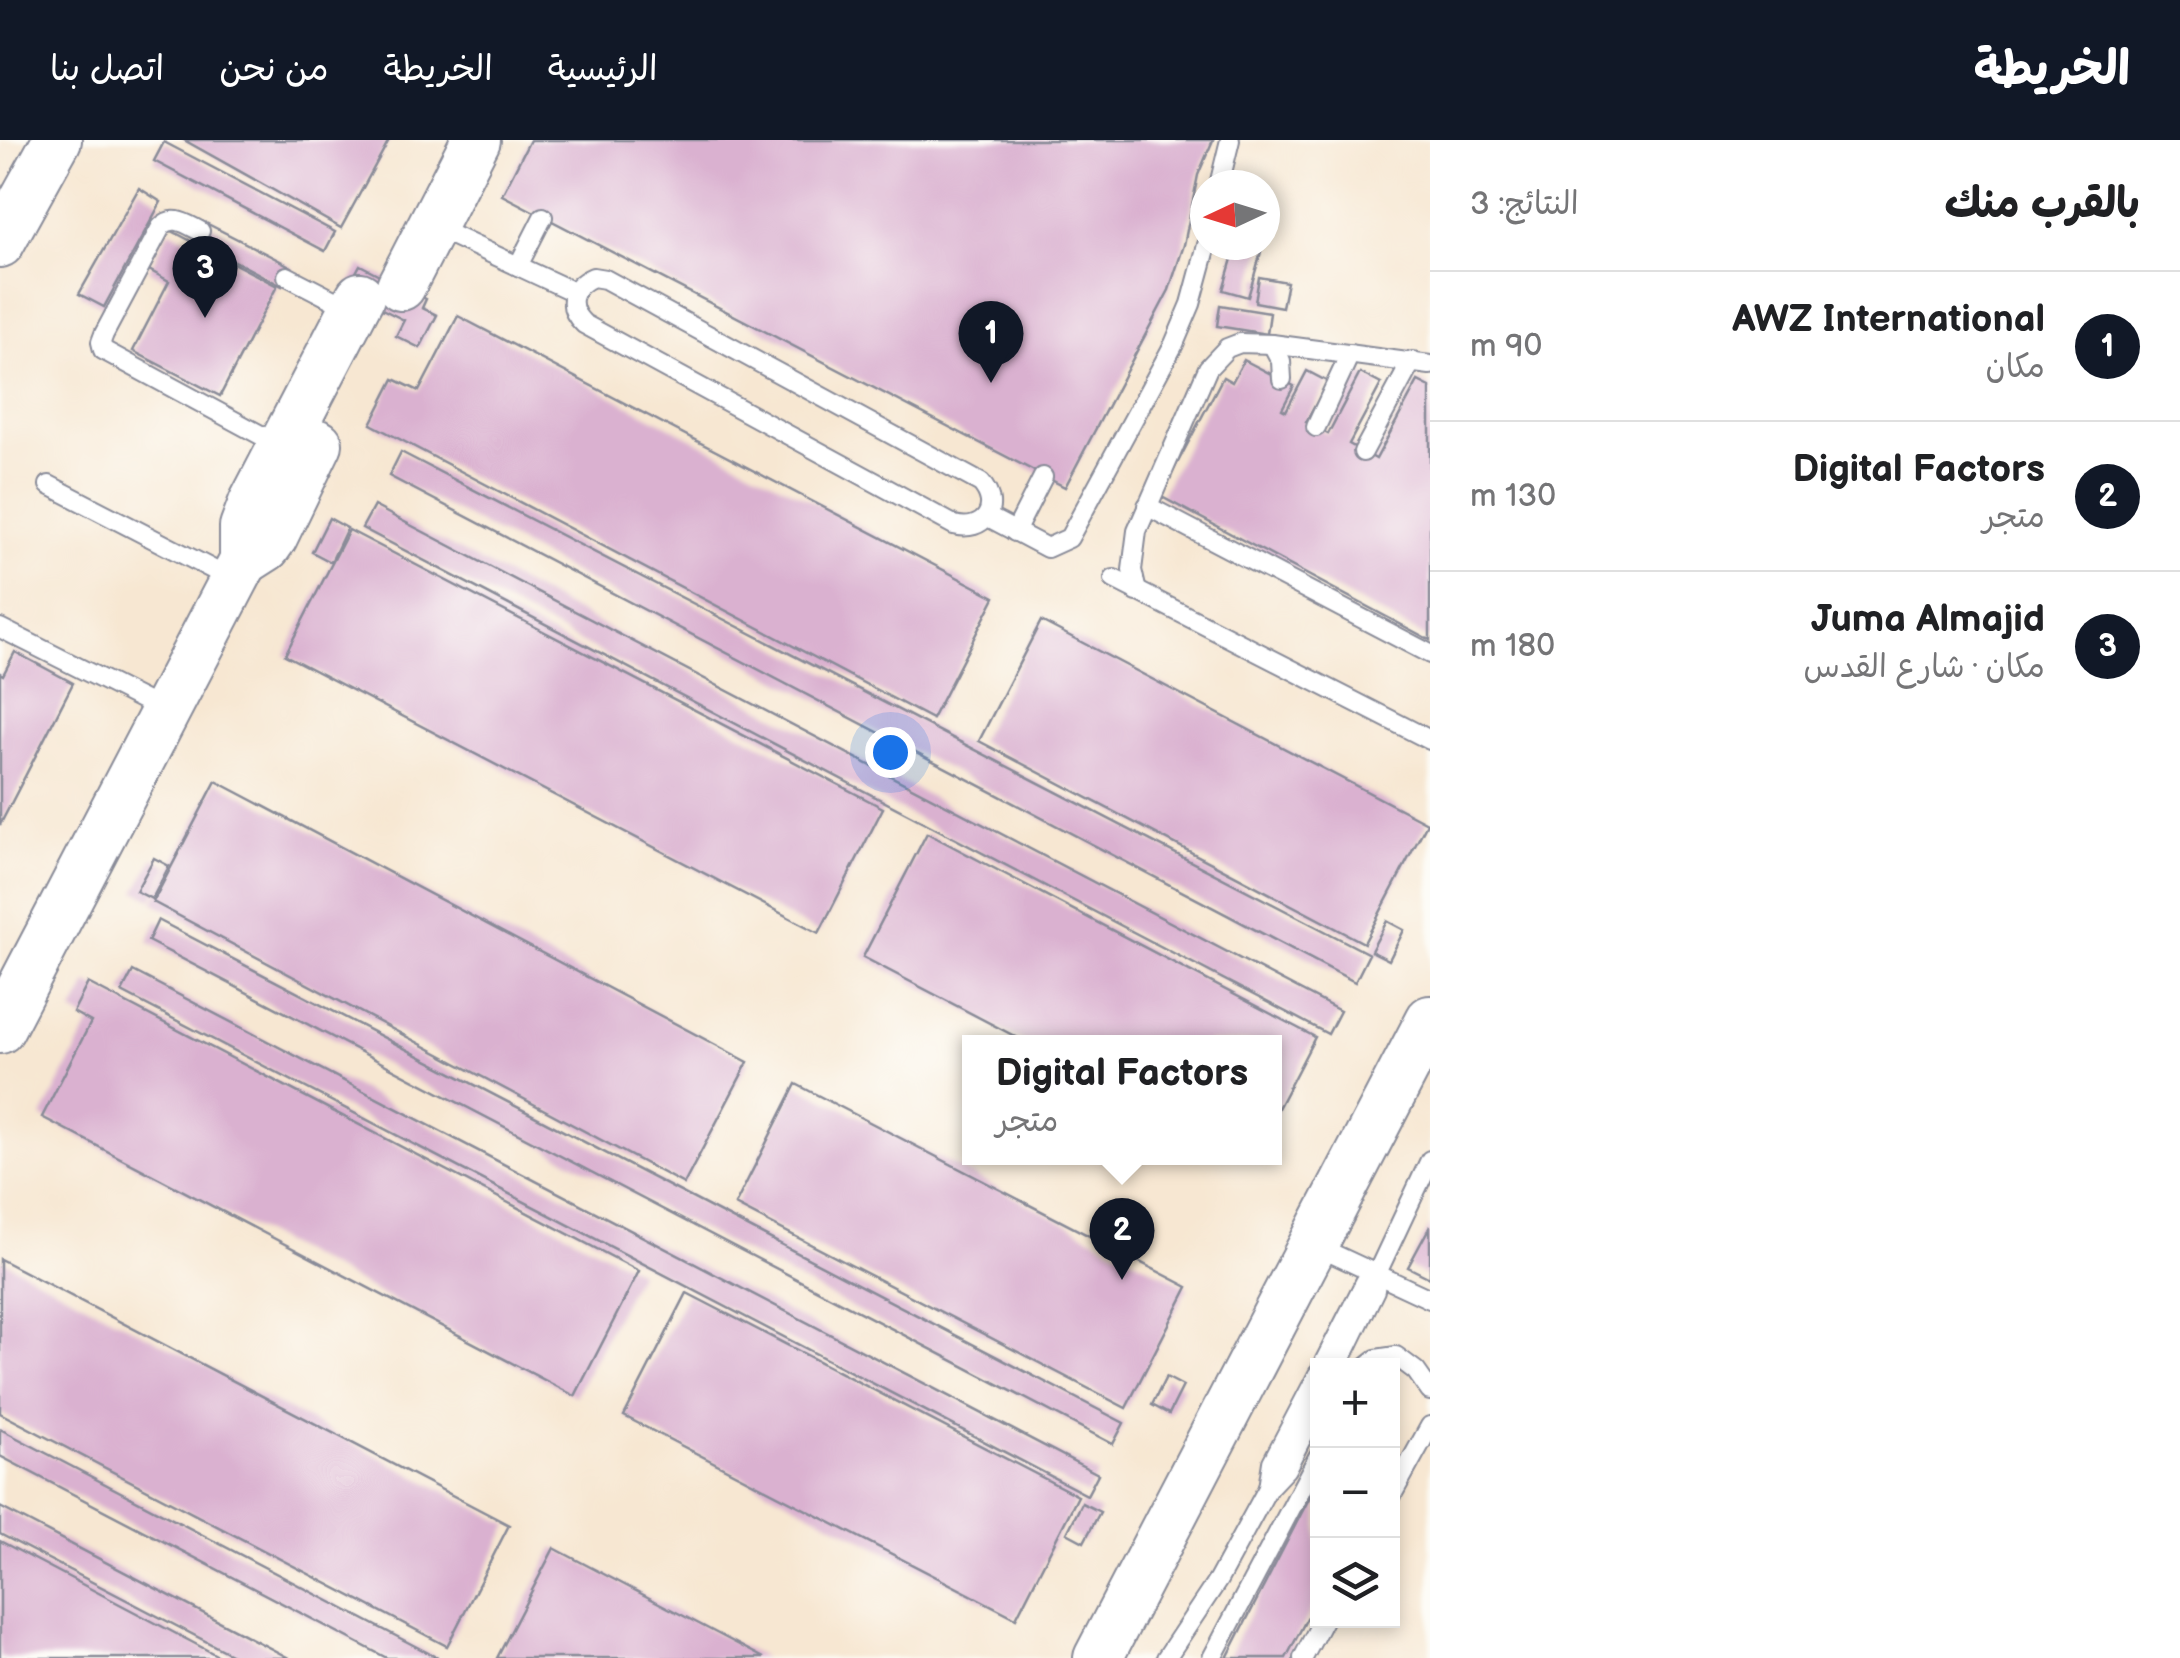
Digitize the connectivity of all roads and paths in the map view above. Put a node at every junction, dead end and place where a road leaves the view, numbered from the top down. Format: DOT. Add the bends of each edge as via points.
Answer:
graph roads {
  1 [pos="57,140"];
  2 [pos="442,140"];
  3 [pos="476,140"];
  4 [pos="1230,140"];
  5 [pos="1223,170"];
  6 [pos="542,217"];
  7 [pos="418,219"];
  8 [pos="200,231"];
  9 [pos="0,244"];
  10 [pos="1203,260"];
  11 [pos="518,266"];
  12 [pos="287,276"];
  13 [pos="574,292"];
  14 [pos="375,295"];
  15 [pos="1272,344"];
  16 [pos="1350,354"];
  17 [pos="1421,363"];
  18 [pos="1282,380"];
  19 [pos="1316,427"];
  20 [pos="282,447"];
  21 [pos="1362,452"];
  22 [pos="1042,477"];
  23 [pos="49,485"];
  24 [pos="1147,506"];
  25 [pos="988,517"];
  26 [pos="1014,532"];
  27 [pos="239,571"];
  28 [pos="1114,580"];
  29 [pos="1137,592"];
  30 [pos="0,628"];
  31 [pos="1430,654"];
  32 [pos="166,711"];
  33 [pos="1430,740"];
  34 [pos="1430,1020"];
  35 [pos="0,1029"];
  36 [pos="1430,1160"];
  37 [pos="1314,1245"];
  38 [pos="1377,1272"];
  39 [pos="1430,1299"];
  40 [pos="1326,1358"];
  41 [pos="1342,1358"];
  42 [pos="1400,1359"];
  43 [pos="1310,1389"];
  44 [pos="1430,1391"];
  45 [pos="1310,1422"];
  46 [pos="1430,1426"];
  47 [pos="1310,1472"];
  48 [pos="1400,1480"];
  49 [pos="1268,1488"];
  50 [pos="1319,1628"];
  51 [pos="1098,1658"];
  52 [pos="1166,1658"];
  53 [pos="1212,1658"];
  54 [pos="1302,1658"];
  1 -- 9 [label="street"];
  2 -- 7 [label="street"];
  3 -- 7 [label="street"];
  4 -- 5 [label="lane"];
  6 -- 11 [label="lane"];
  7 -- 11 [label="lane"];
  7 -- 14 [label="street"];
  8 -- 20 [label="lane" via="166,221 104,334 103,350"];
  10 -- 26 [label="lane" via="1174,344 1068,538 1047,548"];
  11 -- 13 [label="lane"];
  12 -- 14 [label="lane"];
  13 -- 25 [label="lane" via="571,304 584,324 954,525 979,526"];
  13 -- 25 [label="lane" via="593,277 605,279 947,464 989,492"];
  14 -- 20 [label="street"];
  14 -- 27 [label="street" via="280,526"];
  15 -- 16 [label="lane"];
  15 -- 18 [label="lane" via="1282,361"];
  15 -- 24 [label="lane" via="1240,344 1216,357"];
  16 -- 17 [label="lane"];
  16 -- 19 [label="lane"];
  17 -- 21 [label="lane"];
  20 -- 27 [label="street" via="248,514"];
  22 -- 26 [label="lane"];
  23 -- 27 [label="lane"];
  24 -- 29 [label="lane" via="1133,548"];
  24 -- 31 [label="lane"];
  25 -- 26 [label="lane"];
  27 -- 32 [label="street"];
  28 -- 29 [label="lane"];
  29 -- 33 [label="lane"];
  30 -- 32 [label="lane"];
  32 -- 35 [label="street"];
  34 -- 37 [label="street"];
  36 -- 38 [label="lane"];
  37 -- 38 [label="lane"];
  37 -- 51 [label="street"];
  38 -- 39 [label="lane"];
  38 -- 40 [label="lane" via="1364,1282"];
  38 -- 41 [label="lane" via="1376,1290"];
  42 -- 44 [label="lane"];
  43 -- 49 [label="lane" via="1272,1462"];
  45 -- 49 [label="lane"];
  46 -- 48 [label="lane"];
  47 -- 53 [label="lane"];
  49 -- 52 [label="lane"];
  50 -- 54 [label="lane"];
}
